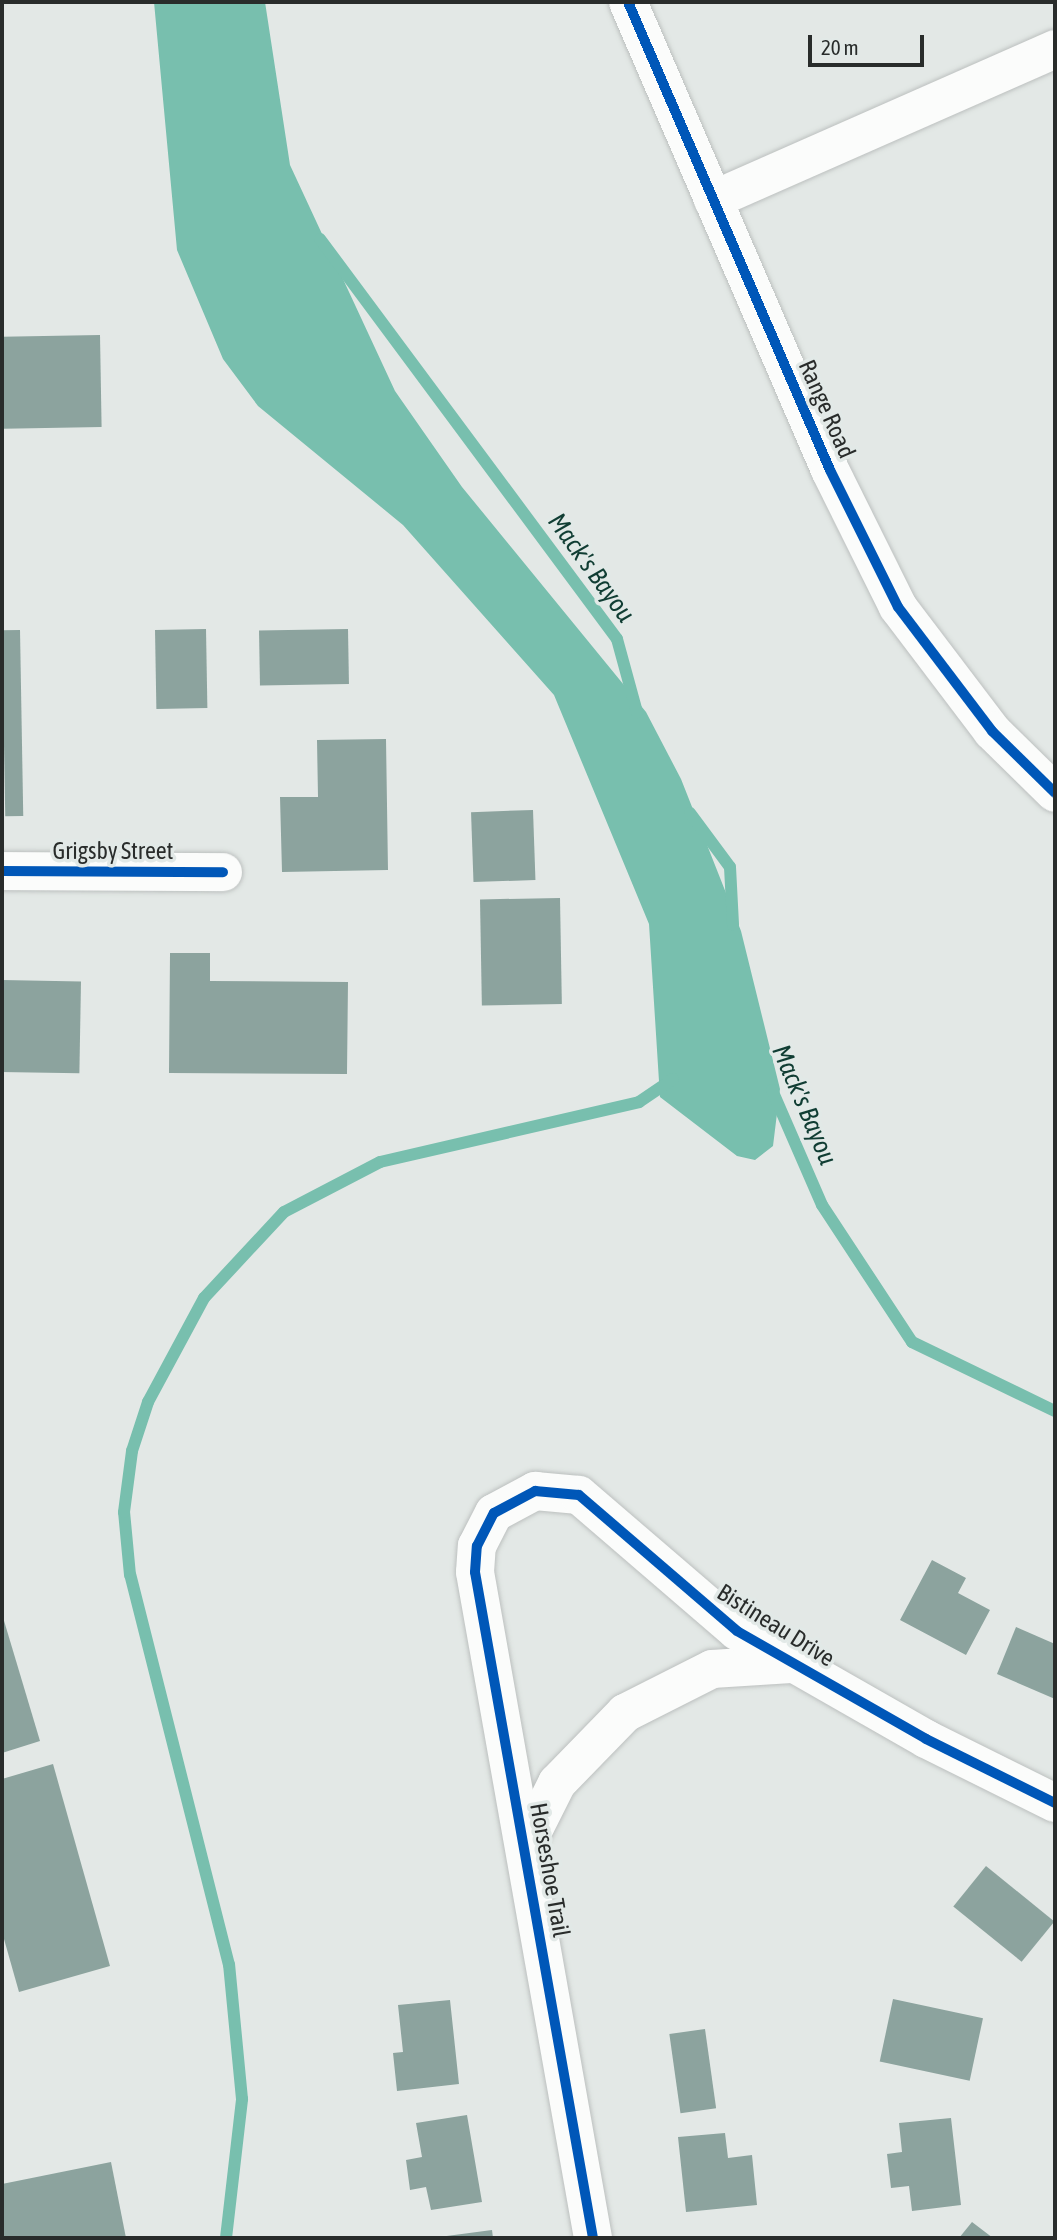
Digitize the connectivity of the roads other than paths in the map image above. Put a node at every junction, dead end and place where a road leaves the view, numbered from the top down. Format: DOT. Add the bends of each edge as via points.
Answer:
graph roads {
  1 [pos="628,2"];
  2 [pos="1055,49"];
  3 [pos="713,200"];
  4 [pos="1055,793"];
  5 [pos="2,871"];
  6 [pos="223,872"];
  7 [pos="494,1513"];
  8 [pos="791,1664"];
  9 [pos="1055,1803"];
  10 [pos="525,1847"];
  11 [pos="593,2238"];
  1 -- 3 [label="street, Range Road"];
  2 -- 3 [label="street"];
  3 -- 4 [label="street, Range Road" via="830,470 898,607 992,732"];
  5 -- 6 [label="street, Grigsby Street"];
  7 -- 8 [label="street, Bistineau Drive" via="535,1491 579,1495 693,1597"];
  7 -- 10 [label="street, Horseshoe Trail" via="477,1546 475,1572"];
  8 -- 9 [label="street, Bistineau Drive"];
  8 -- 10 [label="street, Bistineau Drive" via="712,1669 625,1713 557,1783"];
  10 -- 11 [label="street, Horseshoe Trail"];
}
